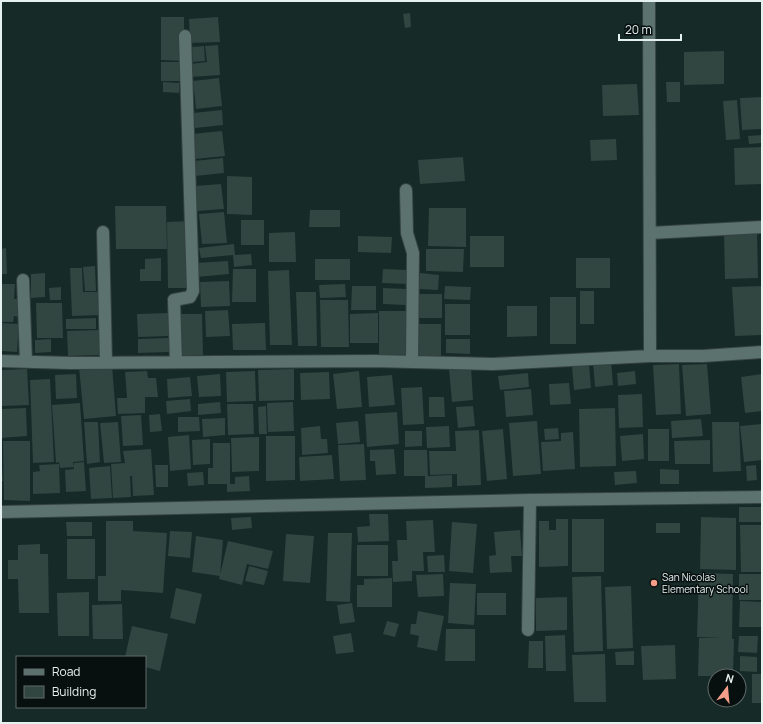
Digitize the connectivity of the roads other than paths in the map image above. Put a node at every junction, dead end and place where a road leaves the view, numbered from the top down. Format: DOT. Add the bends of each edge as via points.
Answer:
graph roads {
  1 [pos="649,1"];
  2 [pos="185,36"];
  3 [pos="406,190"];
  4 [pos="762,227"];
  5 [pos="103,232"];
  6 [pos="650,233"];
  7 [pos="24,280"];
  8 [pos="762,352"];
  9 [pos="650,356"];
  10 [pos="1,361"];
  11 [pos="26,361"];
  12 [pos="106,362"];
  13 [pos="176,362"];
  14 [pos="412,362"];
  15 [pos="762,497"];
  16 [pos="530,500"];
  17 [pos="1,512"];
  18 [pos="528,630"];
  1 -- 6 [label="street"];
  2 -- 13 [label="street" via="193,291 190,298 174,300"];
  3 -- 14 [label="street" via="407,233 413,253"];
  4 -- 6 [label="street"];
  5 -- 12 [label="street"];
  6 -- 9 [label="street"];
  7 -- 11 [label="street"];
  8 -- 9 [label="street"];
  9 -- 14 [label="street" via="493,364"];
  10 -- 11 [label="street"];
  11 -- 12 [label="street"];
  12 -- 13 [label="street"];
  13 -- 14 [label="street"];
  15 -- 16 [label="street"];
  16 -- 17 [label="street"];
  16 -- 18 [label="street"];
}
